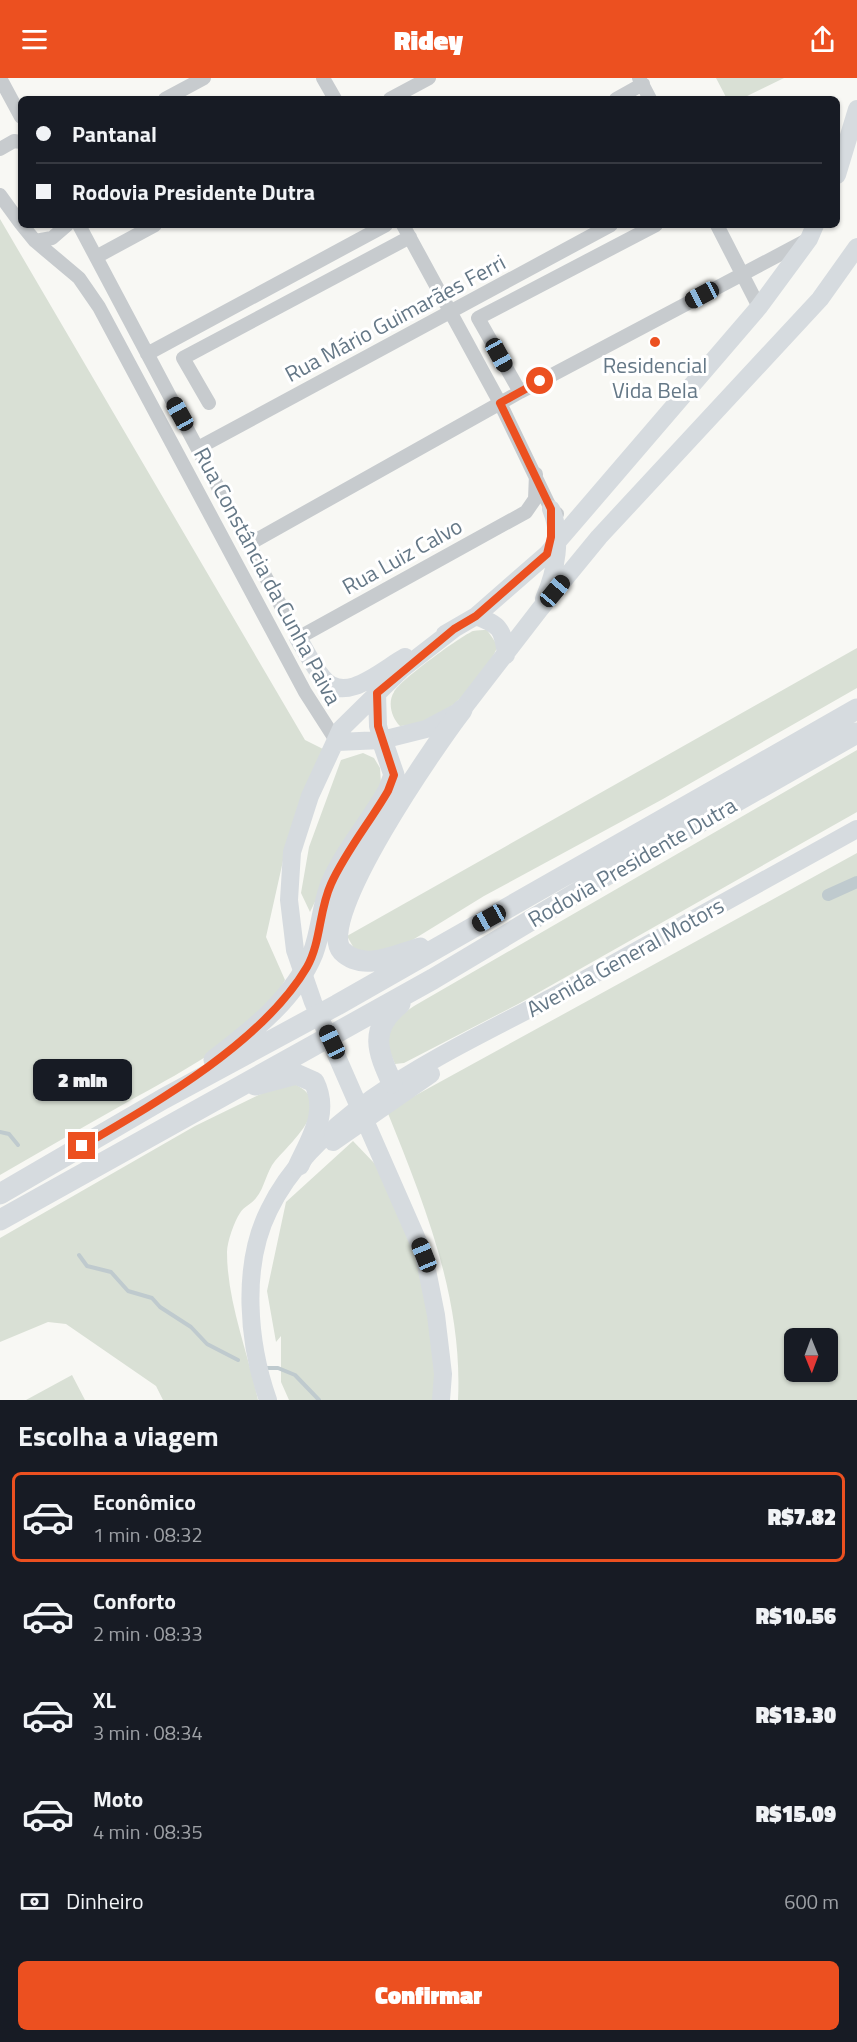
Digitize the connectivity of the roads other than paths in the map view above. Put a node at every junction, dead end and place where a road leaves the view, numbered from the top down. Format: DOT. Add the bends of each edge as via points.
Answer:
graph roads {
  1 [pos="0,78"];
  2 [pos="204,78"];
  3 [pos="323,78"];
  4 [pos="429,78"];
  5 [pos="641,81"];
  6 [pos="171,96"];
  7 [pos="332,96"];
  8 [pos="396,96"];
  9 [pos="620,96"];
  10 [pos="648,96"];
  11 [pos="857,108"];
  12 [pos="18,111"];
  13 [pos="18,142"];
  14 [pos="0,149"];
  15 [pos="840,165"];
  16 [pos="0,195"];
  17 [pos="18,220"];
  18 [pos="24,228"];
  19 [pos="64,228"];
  20 [pos="81,228"];
  21 [pos="149,228"];
  22 [pos="380,228"];
  23 [pos="606,228"];
  24 [pos="650,228"];
  25 [pos="719,228"];
  26 [pos="406,231"];
  27 [pos="812,232"];
  28 [pos="35,241"];
  29 [pos="857,247"];
  30 [pos="96,257"];
  31 [pos="742,273"];
  32 [pos="759,307"];
  33 [pos="451,312"];
  34 [pos="147,354"];
  35 [pos="520,392"];
  36 [pos="209,403"];
  37 [pos="500,403"];
  38 [pos="198,448"];
  39 [pos="536,474"];
  40 [pos="551,509"];
  41 [pos="599,537"];
  42 [pos="558,541"];
  43 [pos="249,544"];
  44 [pos="540,609"];
  45 [pos="476,616"];
  46 [pos="454,629"];
  47 [pos="298,638"];
  48 [pos="506,655"];
  49 [pos="377,693"];
  50 [pos="857,709"];
  51 [pos="462,710"];
  52 [pos="857,733"];
  53 [pos="382,740"];
  54 [pos="338,742"];
  55 [pos="857,829"];
  56 [pos="453,939"];
  57 [pos="433,979"];
  58 [pos="496,1029"];
  59 [pos="392,1083"];
  60 [pos="220,1095"];
  61 [pos="163,1099"];
  62 [pos="382,1108"];
  63 [pos="299,1165"];
  64 [pos="0,1194"];
  65 [pos="0,1220"];
  66 [pos="268,1400"];
  67 [pos="441,1400"];
  1 -- 12 [label="street"];
  2 -- 6 [label="street"];
  3 -- 7 [label="street"];
  4 -- 8 [label="street"];
  5 -- 9 [label="street"];
  5 -- 10 [label="street"];
  11 -- 15 [label="main road"];
  13 -- 14 [label="street"];
  16 -- 17 [label="street, Rua Constância da Cunha Paiva"];
  18 -- 28 [label="street, Rua Constância da Cunha Paiva"];
  19 -- 28 [label="street" via="52,238"];
  20 -- 30 [label="street, Rua Constância da Cunha Paiva"];
  21 -- 30 [label="street"];
  22 -- 34 [label="street"];
  23 -- 33 [label="street, Rua Mário Guimarães Ferri"];
  24 -- 35 [label="street" via="478,318"];
  25 -- 31 [label="street"];
  26 -- 33 [label="street"];
  26 -- 36 [label="street" via="183,358"];
  27 -- 31 [label="street"];
  27 -- 32 [label="main road"];
  28 -- 54 [label="street, Rua Constância da Cunha Paiva" via="67,265 99,307 305,692"];
  29 -- 41 [label="main road" via="820,299"];
  30 -- 34 [label="street, Rua Constância da Cunha Paiva"];
  31 -- 32 [label="street"];
  31 -- 35 [label="street"];
  32 -- 42 [label="main road"];
  33 -- 37 [label="street"];
  33 -- 38 [label="street, Rua Mário Guimarães Ferri"];
  34 -- 38 [label="street, Rua Constância da Cunha Paiva"];
  35 -- 37 [label="street"];
  37 -- 39 [label="street"];
  37 -- 43 [label="street"];
  38 -- 43 [label="street, Rua Constância da Cunha Paiva"];
  39 -- 40 [label="street"];
  39 -- 47 [label="street, Rua Luiz Calvo" via="535,499 526,512"];
  40 -- 42 [label="main road" via="558,526"];
  41 -- 42 [label="main road"];
  41 -- 44 [label="main road"];
  42 -- 44 [label="main road" via="549,587"];
  42 -- 45 [label="main road"];
  43 -- 47 [label="street, Rua Constância da Cunha Paiva"];
  44 -- 48 [label="main road"];
  45 -- 46 [label="main road"];
  45 -- 48 [label="main road" via="497,626 503,634"];
  46 -- 47 [label="main road" via="341,690 323,679"];
  46 -- 49 [label="main road"];
  48 -- 51 [label="main road"];
  49 -- 53 [label="main road"];
  49 -- 54 [label="main road" via="342,729"];
  50 -- 56 [label="highway, Rodovia Presidente Dutra"];
  51 -- 53 [label="main road" via="426,729"];
  51 -- 56 [label="highway" via="438,741 354,879 339,921 337,940 341,950 363,962"];
  52 -- 57 [label="highway, Rodovia Presidente Dutra"];
  53 -- 54 [label="main road"];
  53 -- 61 [label="highway" via="394,775 331,885 307,967 272,1013"];
  54 -- 67 [label="main road" via="310,795 292,852 289,900 295,950 313,1002 424,1255 443,1374"];
  55 -- 58 [label="main road, Avenida General Motors"];
  56 -- 61 [label="highway, Rodovia Presidente Dutra"];
  57 -- 59 [label="highway" via="390,1012 381,1024 378,1040"];
  57 -- 60 [label="highway, Rodovia Presidente Dutra"];
  58 -- 59 [label="main road, Avenida General Motors"];
  58 -- 62 [label="main road"];
  59 -- 62 [label="main road"];
  59 -- 63 [label="main road, Avenida General Motors" via="338,1123"];
  60 -- 63 [label="highway" via="296,1074 314,1082 322,1108"];
  60 -- 65 [label="highway, Rodovia Presidente Dutra"];
  61 -- 64 [label="highway, Rodovia Presidente Dutra"];
  62 -- 63 [label="main road"];
  63 -- 66 [label="main road" via="268,1211 255,1257 249,1301 257,1370"];
}
